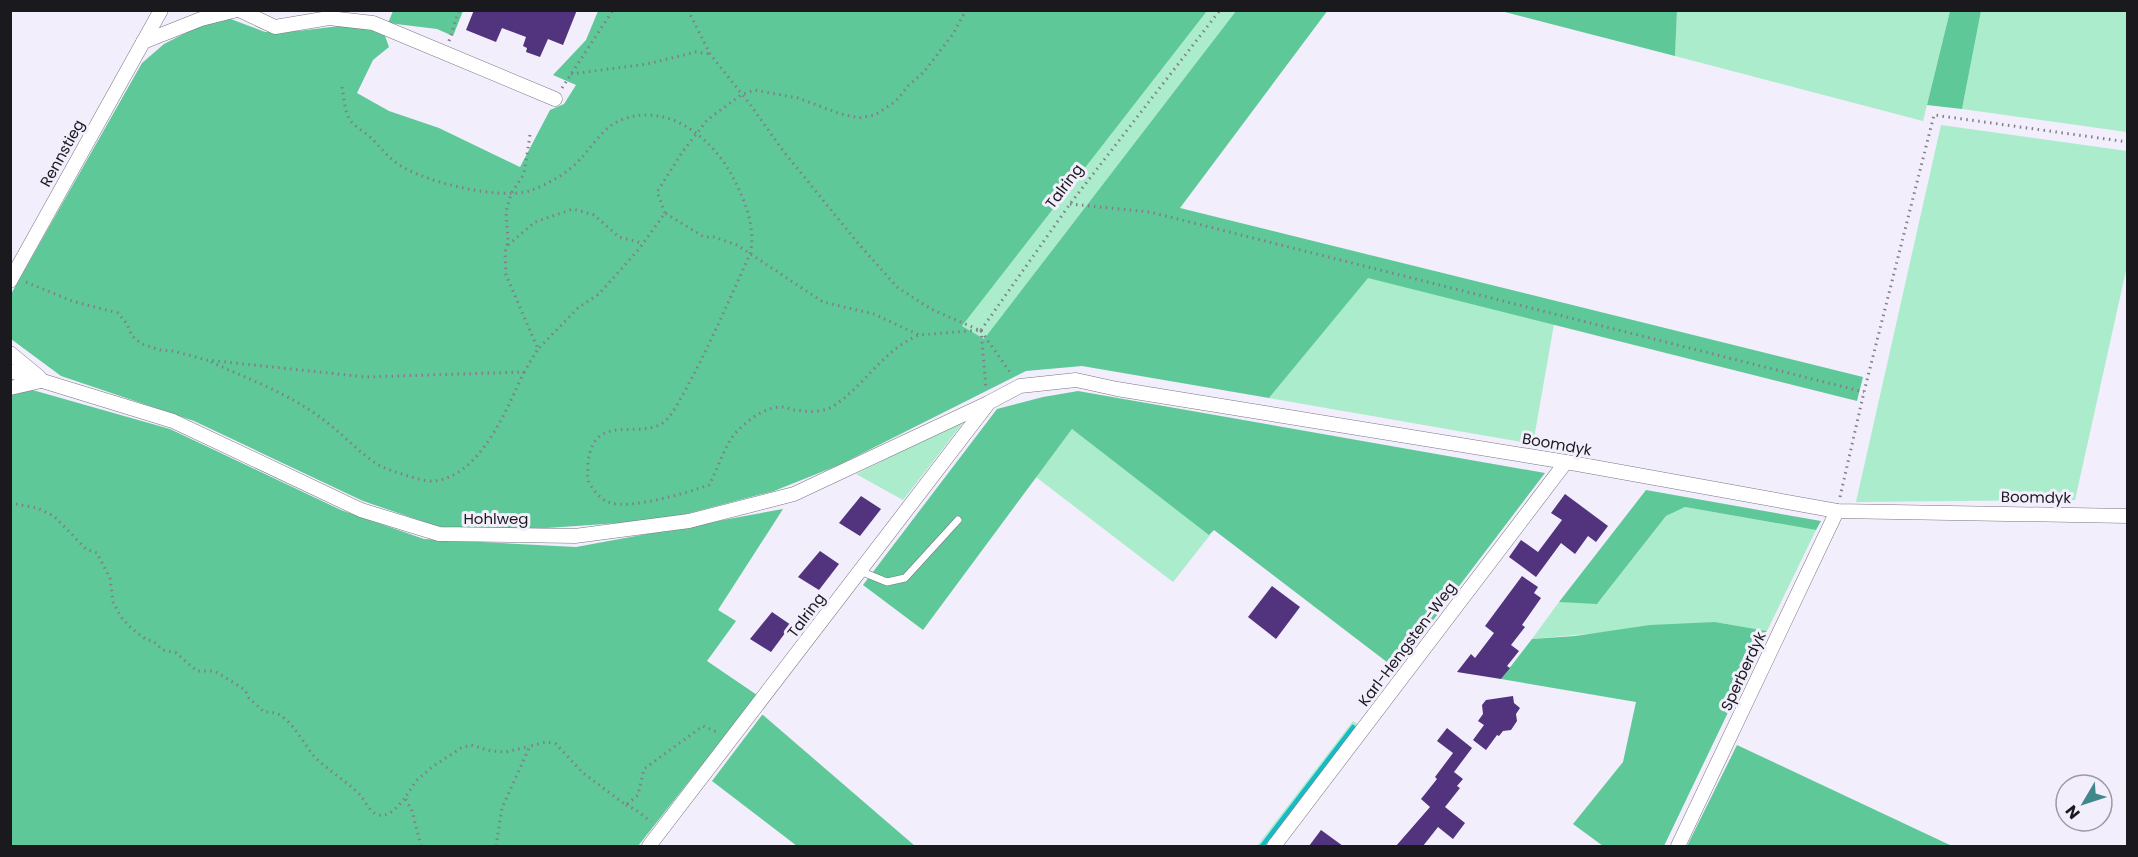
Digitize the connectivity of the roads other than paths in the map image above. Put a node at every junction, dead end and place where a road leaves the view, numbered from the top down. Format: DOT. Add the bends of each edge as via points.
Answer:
graph roads {
  1 [pos="161,10"];
  2 [pos="238,10"];
  3 [pos="364,10"];
  4 [pos="373,23"];
  5 [pos="143,42"];
  6 [pos="555,99"];
  7 [pos="12,279"];
  8 [pos="10,353"];
  9 [pos="10,371"];
  10 [pos="43,380"];
  11 [pos="10,388"];
  12 [pos="988,403"];
  13 [pos="1566,462"];
  14 [pos="1837,511"];
  15 [pos="2127,516"];
  16 [pos="958,520"];
  17 [pos="860,571"];
  18 [pos="649,846"];
  19 [pos="1274,846"];
  20 [pos="1678,846"];
  1 -- 5 [label="street, Rennstieg"];
  2 -- 4 [label="street" via="275,27 329,18"];
  2 -- 5 [label="street" via="201,19"];
  3 -- 4 [label="street"];
  4 -- 6 [label="street"];
  5 -- 7 [label="street, Rennstieg"];
  8 -- 10 [label="street"];
  9 -- 10 [label="street, Hohlweg"];
  10 -- 11 [label="street"];
  10 -- 12 [label="street, Hohlweg" via="173,421 361,510 439,534 575,536 689,521 794,494"];
  12 -- 13 [label="street, Boomdyk" via="1020,386 1076,380"];
  12 -- 17 [label="street, Talring"];
  13 -- 14 [label="street, Boomdyk"];
  13 -- 19 [label="street, Karl-Hengsten-Weg"];
  14 -- 15 [label="street, Boomdyk"];
  14 -- 20 [label="street, Sperberdyk"];
  16 -- 17 [label="lane" via="905,579 887,582"];
  17 -- 18 [label="street, Talring"];
}
